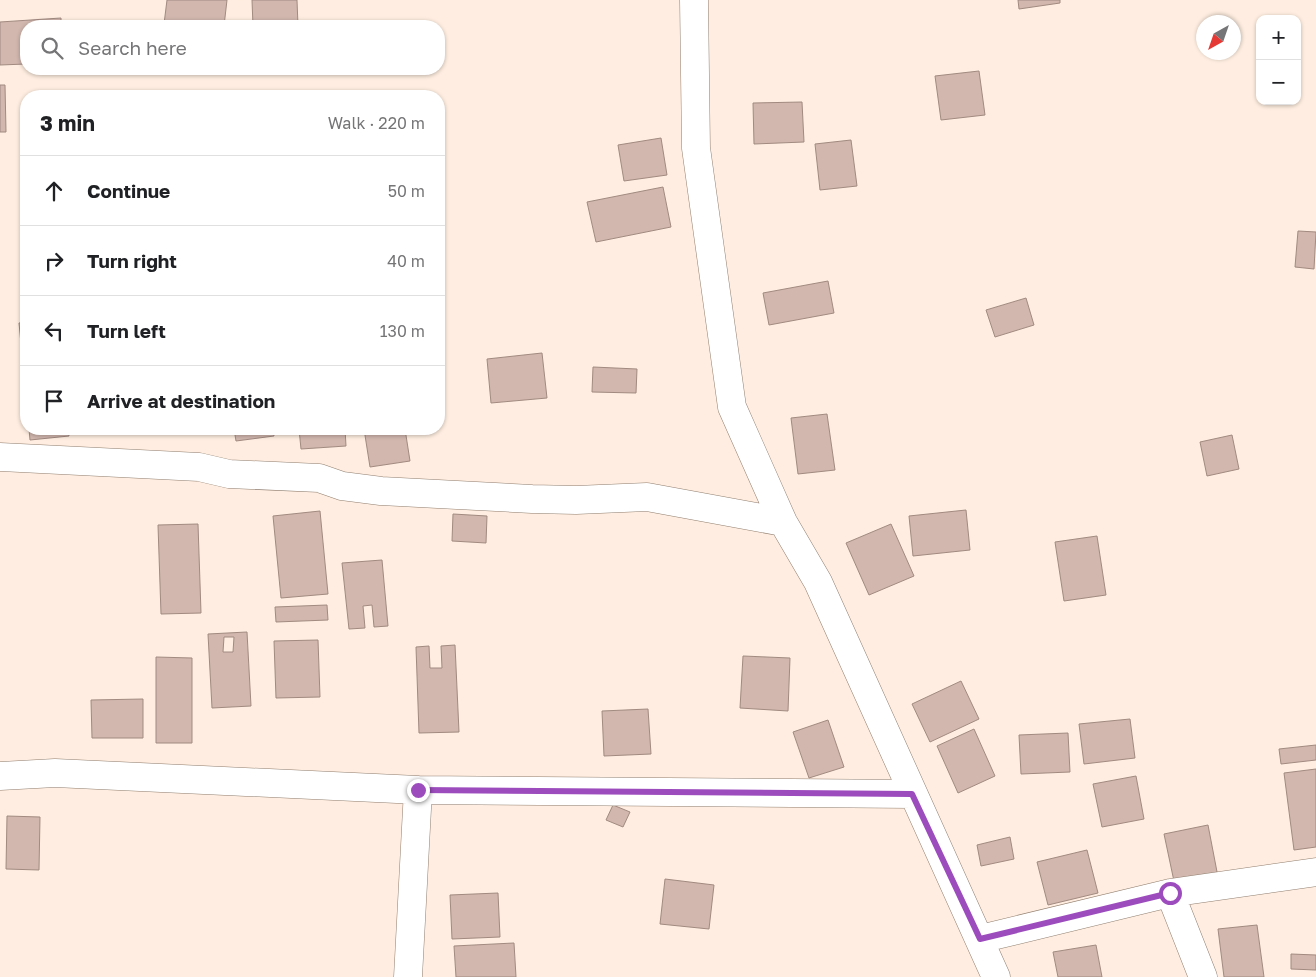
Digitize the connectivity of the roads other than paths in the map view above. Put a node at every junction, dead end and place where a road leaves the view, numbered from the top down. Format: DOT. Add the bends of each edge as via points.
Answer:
graph roads {
  1 [pos="694,0"];
  2 [pos="0,457"];
  3 [pos="783,522"];
  4 [pos="0,776"];
  5 [pos="418,790"];
  6 [pos="912,794"];
  7 [pos="1316,872"];
  8 [pos="1170,893"];
  9 [pos="980,939"];
  10 [pos="408,977"];
  11 [pos="996,977"];
  12 [pos="1203,977"];
  1 -- 3 [label="street" via="696,148 732,407"];
  2 -- 3 [label="street" via="199,467 229,474 319,478 342,486 381,490 541,499 648,497"];
  3 -- 6 [label="street" via="818,582"];
  4 -- 5 [label="street" via="55,773"];
  5 -- 6 [label="street"];
  5 -- 10 [label="street"];
  6 -- 9 [label="street"];
  7 -- 8 [label="street"];
  8 -- 9 [label="street"];
  8 -- 12 [label="street"];
  9 -- 11 [label="street"];
}
